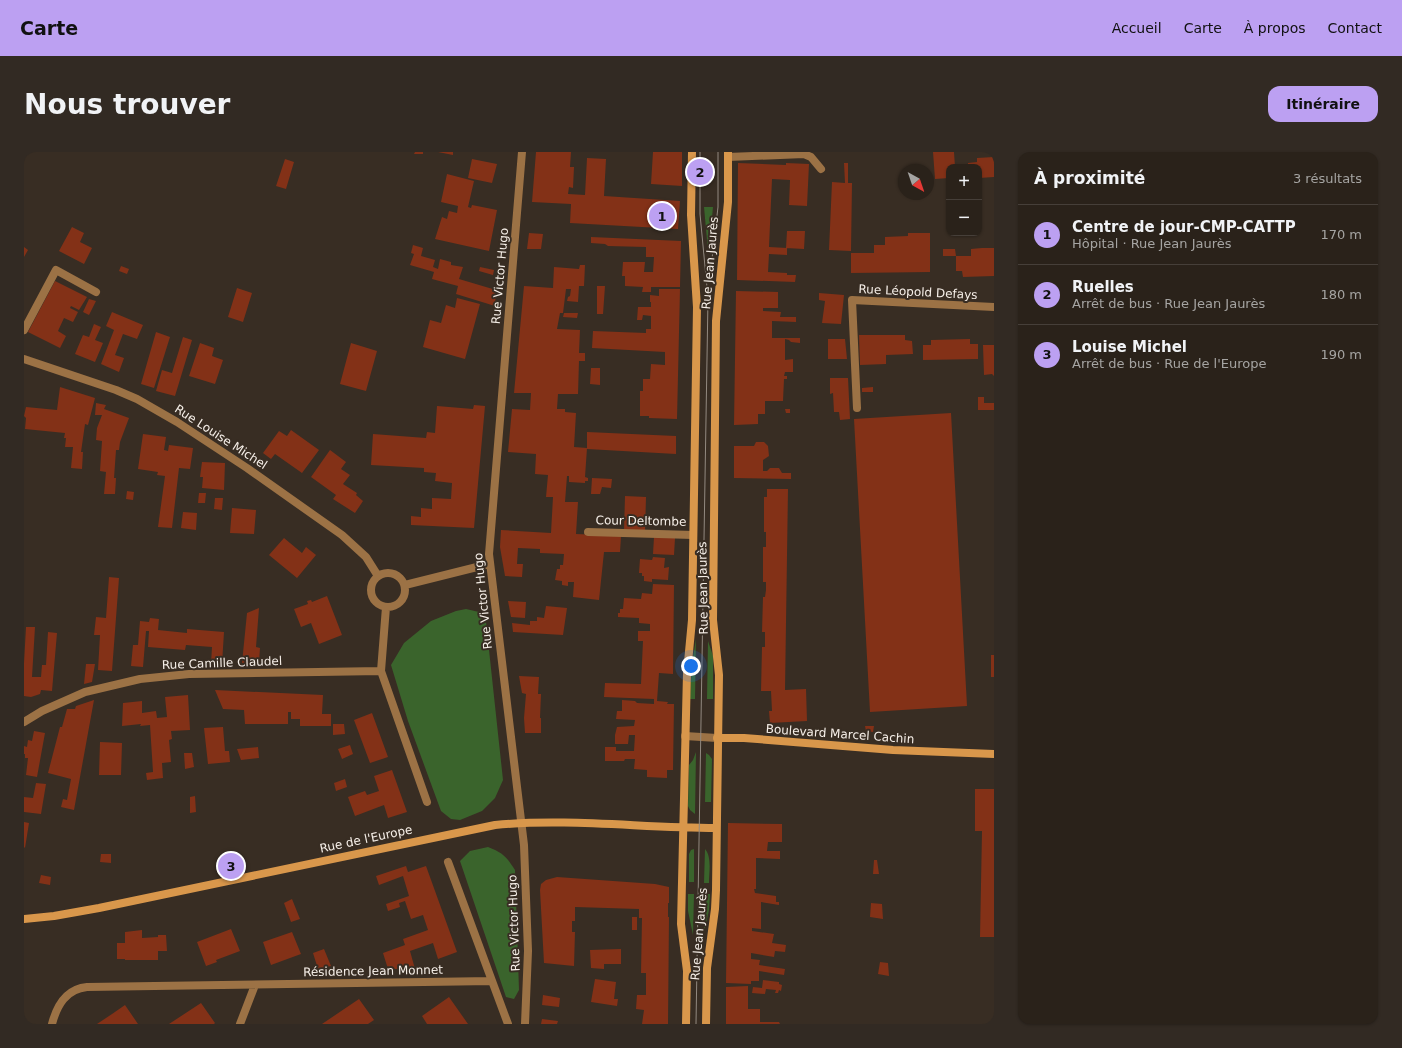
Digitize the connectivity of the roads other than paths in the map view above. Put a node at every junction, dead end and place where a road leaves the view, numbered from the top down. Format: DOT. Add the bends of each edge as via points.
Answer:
graph roads {
  1 [pos="522,152"];
  2 [pos="692,152"];
  3 [pos="797,153"];
  4 [pos="728,155"];
  5 [pos="822,169"];
  6 [pos="96,292"];
  7 [pos="994,308"];
  8 [pos="24,330"];
  9 [pos="24,359"];
  10 [pos="857,408"];
  11 [pos="588,532"];
  12 [pos="693,535"];
  13 [pos="489,564"];
  14 [pos="378,576"];
  15 [pos="405,585"];
  16 [pos="386,607"];
  17 [pos="381,671"];
  18 [pos="24,722"];
  19 [pos="685,736"];
  20 [pos="718,738"];
  21 [pos="994,754"];
  22 [pos="427,802"];
  23 [pos="522,823"];
  24 [pos="684,828"];
  25 [pos="716,828"];
  26 [pos="448,862"];
  27 [pos="24,920"];
  28 [pos="492,981"];
  29 [pos="255,985"];
  30 [pos="52,1024"];
  31 [pos="240,1024"];
  32 [pos="508,1024"];
  33 [pos="525,1024"];
  34 [pos="686,1024"];
  35 [pos="706,1024"];
  1 -- 13 [label="street, Rue Victor Hugo"];
  2 -- 12 [label="main road, Rue Jean Jaurès" via="691,215 697,307"];
  3 -- 4 [label="street"];
  3 -- 5 [label="street" via="811,157"];
  4 -- 20 [label="main road, Rue Jean Jaurès" via="728,202 716,321 713,620 719,675"];
  6 -- 8 [label="street" via="56,270"];
  7 -- 10 [label="street, Rue Léopold Defays" via="852,300"];
  9 -- 14 [label="street, Rue Louise Michel" via="116,390 177,422 342,535 366,558"];
  11 -- 12 [label="street, Cour Deltombe"];
  12 -- 19 [label="main road, Rue Jean Jaurès" via="692,620 687,667"];
  13 -- 15 [label="street"];
  13 -- 23 [label="street, Rue Victor Hugo"];
  14 -- 15 [label="street" via="394,574"];
  14 -- 16 [label="street" via="371,592 376,602"];
  15 -- 16 [label="street" via="401,602"];
  16 -- 17 [label="street"];
  17 -- 18 [label="street, Rue Camille Claudel" via="189,674 140,679 85,692"];
  17 -- 22 [label="street"];
  19 -- 20 [label="street, Boulevard Marcel Cachin"];
  19 -- 24 [label="main road, Rue Jean Jaurès"];
  20 -- 21 [label="main road, Boulevard Marcel Cachin"];
  20 -- 25 [label="main road, Rue Jean Jaurès"];
  23 -- 24 [label="main road, Rue de l'Europe"];
  23 -- 27 [label="main road, Rue de l'Europe" via="479,828 99,908"];
  23 -- 33 [label="street, Rue Victor Hugo" via="528,951"];
  24 -- 25 [label="main road, Rue de l'Europe"];
  24 -- 34 [label="main road, Rue Jean Jaurès" via="681,924 687,971"];
  25 -- 35 [label="main road, Rue Jean Jaurès" via="715,909 707,968"];
  26 -- 28 [label="street"];
  28 -- 29 [label="street, Résidence Jean Monnet"];
  28 -- 32 [label="street"];
  29 -- 30 [label="street, Résidence Jean Monnet" via="82,987 64,998 55,1012"];
  29 -- 31 [label="street"];
}
